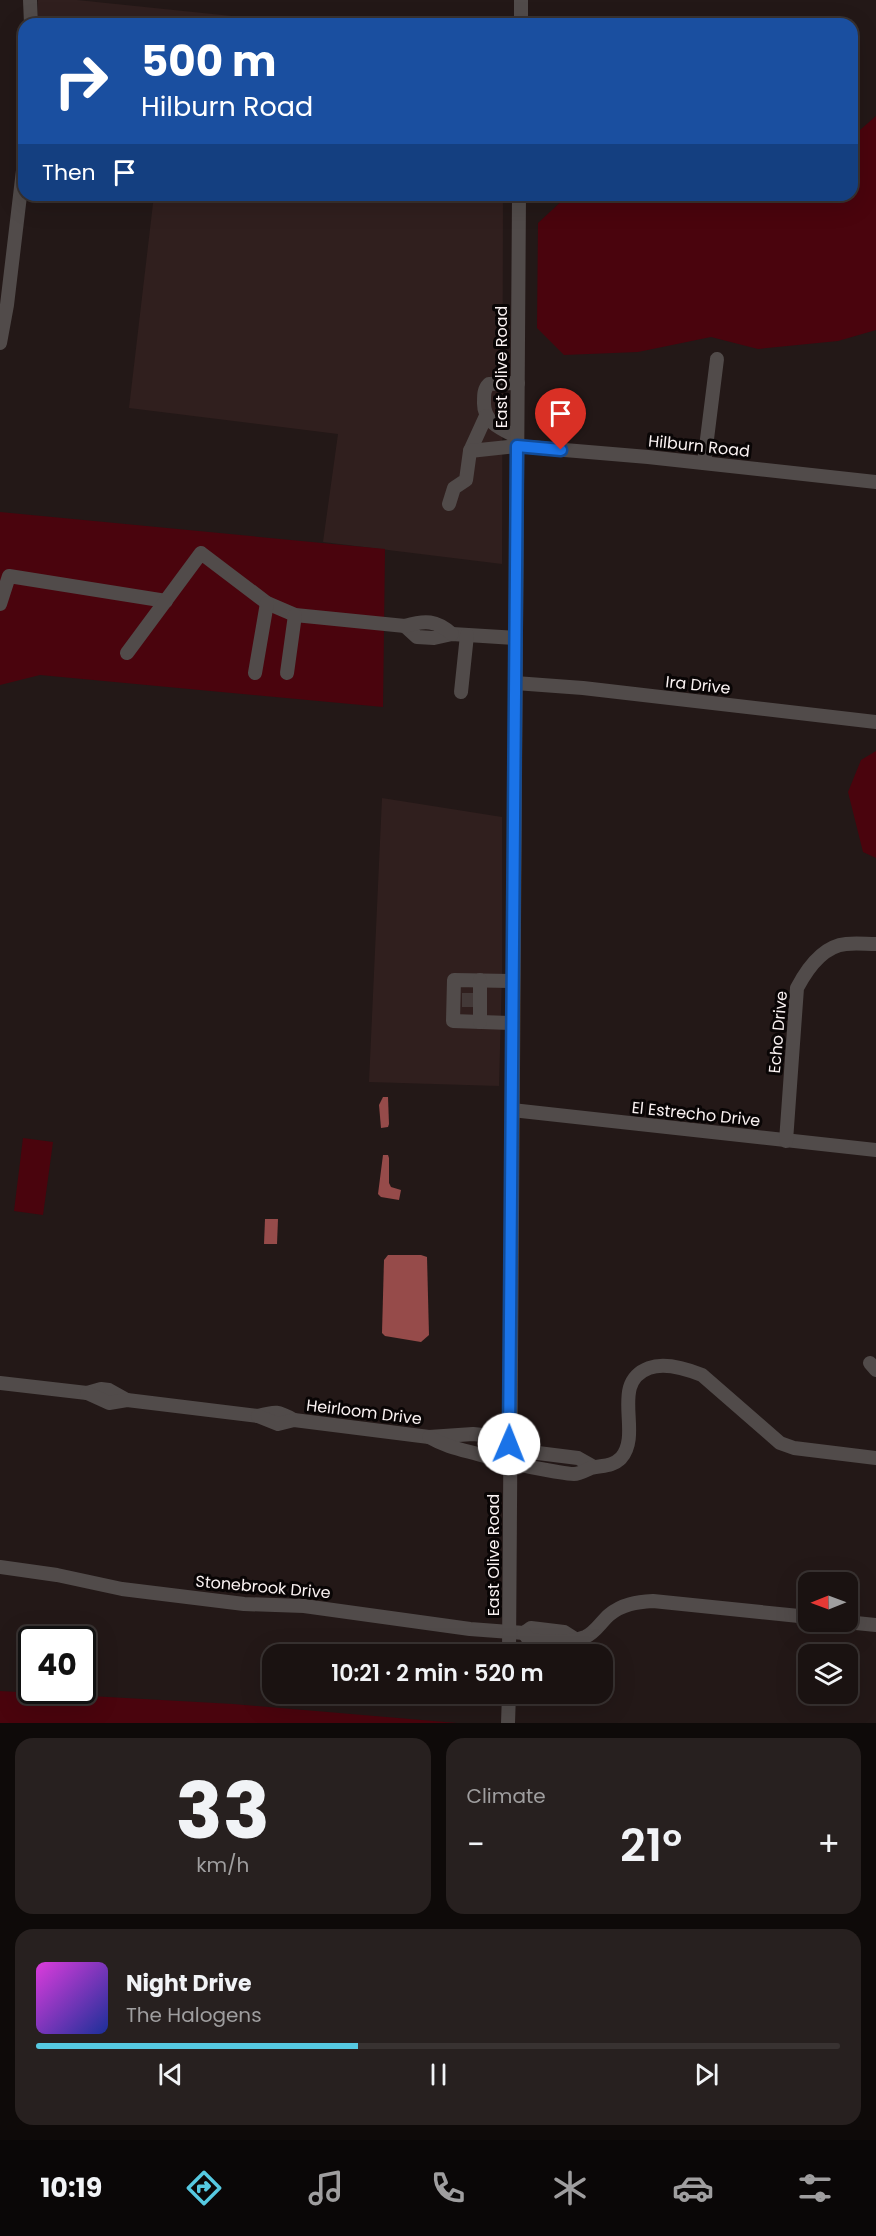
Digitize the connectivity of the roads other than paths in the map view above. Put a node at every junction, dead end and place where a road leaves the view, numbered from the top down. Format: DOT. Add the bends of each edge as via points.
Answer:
graph roads {
  1 [pos="30,0"];
  2 [pos="521,0"];
  3 [pos="31,18"];
  4 [pos="521,18"];
  5 [pos="18,201"];
  6 [pos="519,201"];
  7 [pos="3,304"];
  8 [pos="0,344"];
  9 [pos="717,359"];
  10 [pos="518,383"];
  11 [pos="486,416"];
  12 [pos="517,441"];
  13 [pos="470,451"];
  14 [pos="704,463"];
  15 [pos="876,483"];
  16 [pos="449,504"];
  17 [pos="166,601"];
  18 [pos="267,603"];
  19 [pos="0,604"];
  20 [pos="295,615"];
  21 [pos="467,635"];
  22 [pos="516,638"];
  23 [pos="127,653"];
  24 [pos="255,673"];
  25 [pos="287,673"];
  26 [pos="515,683"];
  27 [pos="461,692"];
  28 [pos="876,722"];
  29 [pos="876,944"];
  30 [pos="480,980"];
  31 [pos="513,981"];
  32 [pos="467,1000"];
  33 [pos="480,1022"];
  34 [pos="513,1023"];
  35 [pos="512,1110"];
  36 [pos="786,1141"];
  37 [pos="876,1150"];
  38 [pos="0,1383"];
  39 [pos="429,1437"];
  40 [pos="509,1444"];
  41 [pos="876,1454"];
  42 [pos="509,1464"];
  43 [pos="594,1467"];
  44 [pos="0,1567"];
  45 [pos="798,1614"];
  46 [pos="858,1623"];
  47 [pos="876,1625"];
  48 [pos="509,1632"];
  49 [pos="509,1644"];
  50 [pos="509,1704"];
  51 [pos="508,1723"];
  1 -- 3 [label="street"];
  2 -- 4 [label="street"];
  5 -- 7 [label="street"];
  6 -- 10 [label="street, East Olive Road"];
  7 -- 8 [label="street"];
  9 -- 14 [label="street"];
  10 -- 11 [label="street" via="489,384 484,395"];
  10 -- 12 [label="street, East Olive Road"];
  11 -- 12 [label="street"];
  11 -- 13 [label="street"];
  12 -- 13 [label="street"];
  12 -- 14 [label="street, Hilburn Road"];
  12 -- 22 [label="street, East Olive Road"];
  13 -- 16 [label="street" via="466,480 454,488"];
  14 -- 15 [label="street, Hilburn Road"];
  17 -- 18 [label="street" via="201,553"];
  17 -- 19 [label="street" via="9,576"];
  17 -- 23 [label="street"];
  18 -- 20 [label="street"];
  18 -- 24 [label="street"];
  20 -- 21 [label="street" via="405,626 417,637"];
  20 -- 25 [label="street"];
  21 -- 22 [label="street"];
  21 -- 27 [label="street"];
  22 -- 26 [label="street, East Olive Road"];
  26 -- 28 [label="street, Ira Drive"];
  26 -- 31 [label="street, East Olive Road"];
  29 -- 36 [label="street, Echo Drive" via="844,944 829,951 805,973 797,988"];
  30 -- 31 [label="street"];
  30 -- 32 [label="street"];
  30 -- 32 [label="street" via="454,980"];
  31 -- 34 [label="street, East Olive Road"];
  32 -- 33 [label="street"];
  32 -- 33 [label="street" via="453,1021"];
  33 -- 34 [label="street"];
  34 -- 35 [label="street, East Olive Road"];
  35 -- 36 [label="street, El Estrecho Drive"];
  35 -- 40 [label="street, East Olive Road"];
  36 -- 37 [label="street, El Estrecho Drive"];
  38 -- 39 [label="street, Heirloom Drive" via="87,1393 109,1390 127,1400 258,1416 280,1412 294,1420"];
  39 -- 40 [label="street, Heirloom Drive" via="473,1434 492,1436"];
  39 -- 42 [label="street, Heirloom Drive" via="453,1449"];
  40 -- 42 [label="street, East Olive Road"];
  40 -- 43 [label="street, Heirloom Drive" via="530,1452 578,1458"];
  41 -- 43 [label="street, Heirloom Drive" via="794,1448 780,1443 702,1375 660,1366 641,1372 629,1389 625,1451 613,1464"];
  42 -- 43 [label="street, Heirloom Drive" via="576,1474"];
  42 -- 48 [label="street, East Olive Road"];
  44 -- 48 [label="street, Stonebrook Drive" via="210,1600 304,1606"];
  45 -- 48 [label="street, Stonebrook Drive" via="653,1600 630,1603 610,1614 585,1637 575,1639 564,1632 531,1628 524,1633"];
  46 -- 47 [label="street"];
  48 -- 49 [label="street, East Olive Road"];
  50 -- 51 [label="street"];
}
